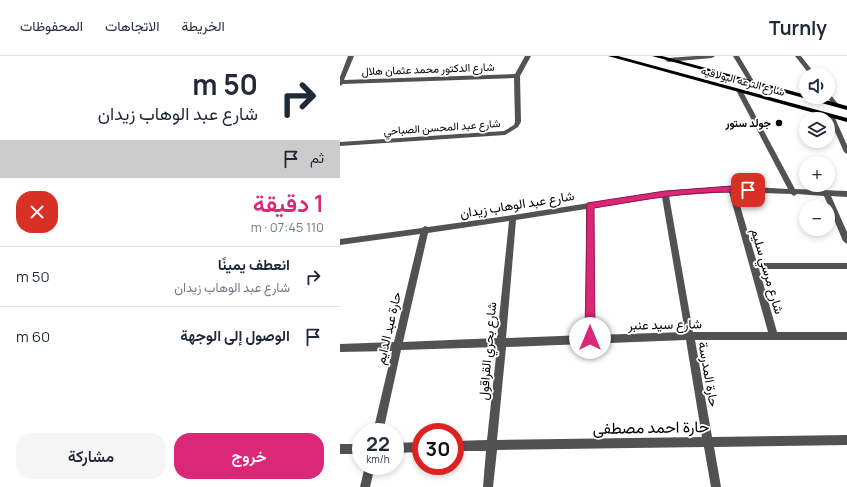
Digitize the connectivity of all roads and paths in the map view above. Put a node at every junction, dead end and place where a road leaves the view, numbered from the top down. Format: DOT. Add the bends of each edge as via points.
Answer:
graph roads {
  1 [pos="351,56"];
  2 [pos="528,56"];
  3 [pos="611,56"];
  4 [pos="655,56"];
  5 [pos="712,56"];
  6 [pos="736,56"];
  7 [pos="798,56"];
  8 [pos="668,60"];
  9 [pos="807,68"];
  10 [pos="517,76"];
  11 [pos="340,82"];
  12 [pos="752,83"];
  13 [pos="740,92"];
  14 [pos="835,104"];
  15 [pos="837,106"];
  16 [pos="847,108"];
  17 [pos="816,112"];
  18 [pos="835,117"];
  19 [pos="847,120"];
  20 [pos="835,125"];
  21 [pos="340,144"];
  22 [pos="847,152"];
  23 [pos="732,188"];
  24 [pos="794,193"];
  25 [pos="665,194"];
  26 [pos="827,194"];
  27 [pos="847,194"];
  28 [pos="590,205"];
  29 [pos="513,218"];
  30 [pos="425,229"];
  31 [pos="847,241"];
  32 [pos="340,242"];
  33 [pos="754,266"];
  34 [pos="847,266"];
  35 [pos="688,336"];
  36 [pos="774,336"];
  37 [pos="847,336"];
  38 [pos="590,338"];
  39 [pos="501,341"];
  40 [pos="398,345"];
  41 [pos="340,348"];
  42 [pos="380,423"];
  43 [pos="847,440"];
  44 [pos="708,442"];
  45 [pos="492,445"];
  46 [pos="464,446"];
  47 [pos="352,448"];
  48 [pos="340,449"];
  49 [pos="368,475"];
  50 [pos="365,487"];
  51 [pos="488,487"];
  52 [pos="716,487"];
  1 -- 11 [label="street"];
  2 -- 10 [label="street"];
  3 -- 13 [label="main road, شارع الترعه البولاقيه"];
  4 -- 8 [label="main road, شارع الترعه البولاقيه"];
  5 -- 8 [label="street"];
  6 -- 12 [label="street"];
  7 -- 9 [label="street"];
  8 -- 12 [label="main road, شارع الترعه البولاقيه"];
  10 -- 11 [label="street, شارع الدكتور محمد عثمان هلال"];
  10 -- 21 [label="street, شارع عبد المحسن الصباحي" via="518,122 505,133"];
  12 -- 15 [label="main road, شارع الترعه البولاقيه"];
  13 -- 17 [label="main road, شارع الترعه البولاقيه"];
  13 -- 24 [label="street"];
  14 -- 15 [label="street"];
  15 -- 16 [label="main road, شارع الترعه البولاقيه"];
  18 -- 19 [label="main road, شارع الترعه البولاقيه"];
  20 -- 22 [label="street"];
  23 -- 24 [label="street, شارع عبد الوهاب زيدان"];
  23 -- 25 [label="street, شارع عبد الوهاب زيدان"];
  23 -- 33 [label="street, شارع مرسي سليم"];
  24 -- 26 [label="street, شارع عبد الوهاب زيدان"];
  25 -- 28 [label="street, شارع عبد الوهاب زيدان"];
  25 -- 35 [label="street, حارة المدرسة"];
  26 -- 27 [label="street, شارع عبد الوهاب زيدان"];
  26 -- 31 [label="street"];
  28 -- 29 [label="street, شارع عبد الوهاب زيدان"];
  28 -- 38 [label="street"];
  29 -- 30 [label="street, شارع عبد الوهاب زيدان"];
  29 -- 39 [label="street, شارع بحري القراقول"];
  30 -- 32 [label="street, شارع عبد الوهاب زيدان"];
  30 -- 40 [label="street, حارة عبد الدايم"];
  33 -- 34 [label="street"];
  33 -- 36 [label="street, شارع مرسي سليم"];
  35 -- 36 [label="street, شارع سيد عنبر"];
  35 -- 38 [label="street, شارع سيد عنبر"];
  35 -- 44 [label="street, حارة المدرسة"];
  36 -- 37 [label="street, شارع سيد عنبر"];
  38 -- 39 [label="street, شارع سيد عنبر"];
  39 -- 40 [label="street, شارع سيد عنبر"];
  39 -- 45 [label="street, شارع بحري القراقول"];
  40 -- 41 [label="street, شارع سيد عنبر"];
  40 -- 42 [label="street, حارة عبد الدايم"];
  43 -- 44 [label="street, حارة احمد مصطفى"];
  44 -- 45 [label="street, حارة احمد مصطفى"];
  44 -- 52 [label="street, حارة المدرسة"];
  45 -- 46 [label="street, حارة احمد مصطفى"];
  45 -- 51 [label="street, شارع بحري القراقول"];
  47 -- 48 [label="street"];
  49 -- 50 [label="street"];
}
